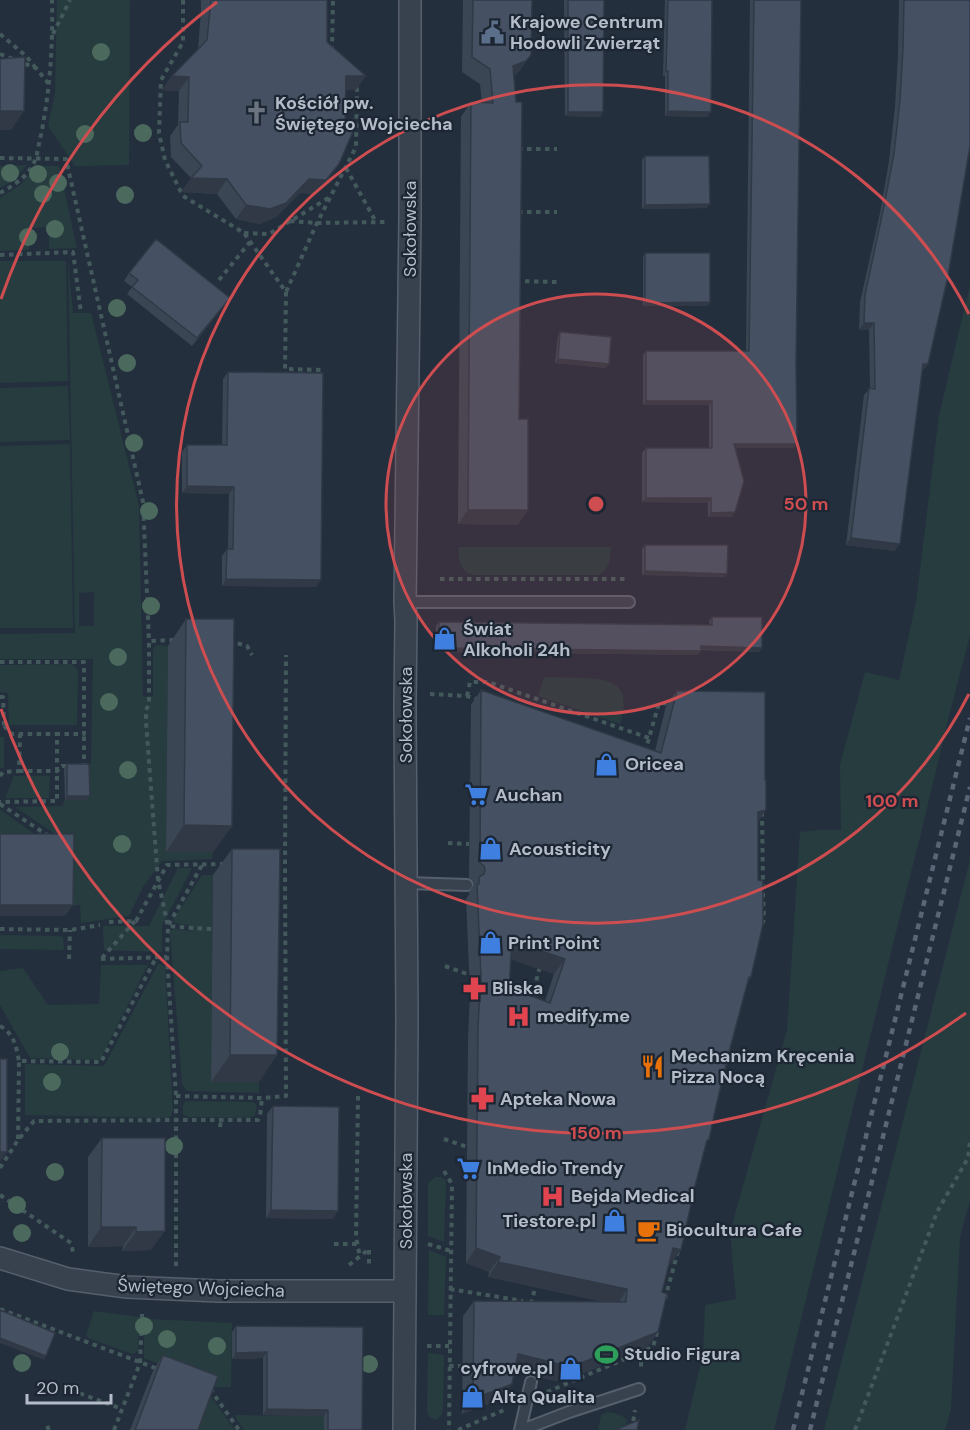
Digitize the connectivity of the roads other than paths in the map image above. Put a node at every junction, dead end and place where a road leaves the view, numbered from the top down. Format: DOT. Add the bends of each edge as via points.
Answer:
graph roads {
  1 [pos="410,0"];
  2 [pos="405,602"];
  3 [pos="629,602"];
  4 [pos="407,883"];
  5 [pos="467,885"];
  6 [pos="0,1258"];
  7 [pos="405,1291"];
  8 [pos="531,1382"];
  9 [pos="639,1389"];
  10 [pos="404,1430"];
  11 [pos="521,1430"];
  1 -- 2 [label="street, Sokołowska"];
  2 -- 3 [label="lane"];
  2 -- 4 [label="street, Sokołowska"];
  4 -- 5 [label="lane"];
  4 -- 7 [label="street, Sokołowska"];
  6 -- 7 [label="street, Świętego Wojciecha" via="68,1279 127,1287"];
  7 -- 10 [label="street, Sokołowska"];
  8 -- 11 [label="lane"];
  9 -- 11 [label="lane"];
}
